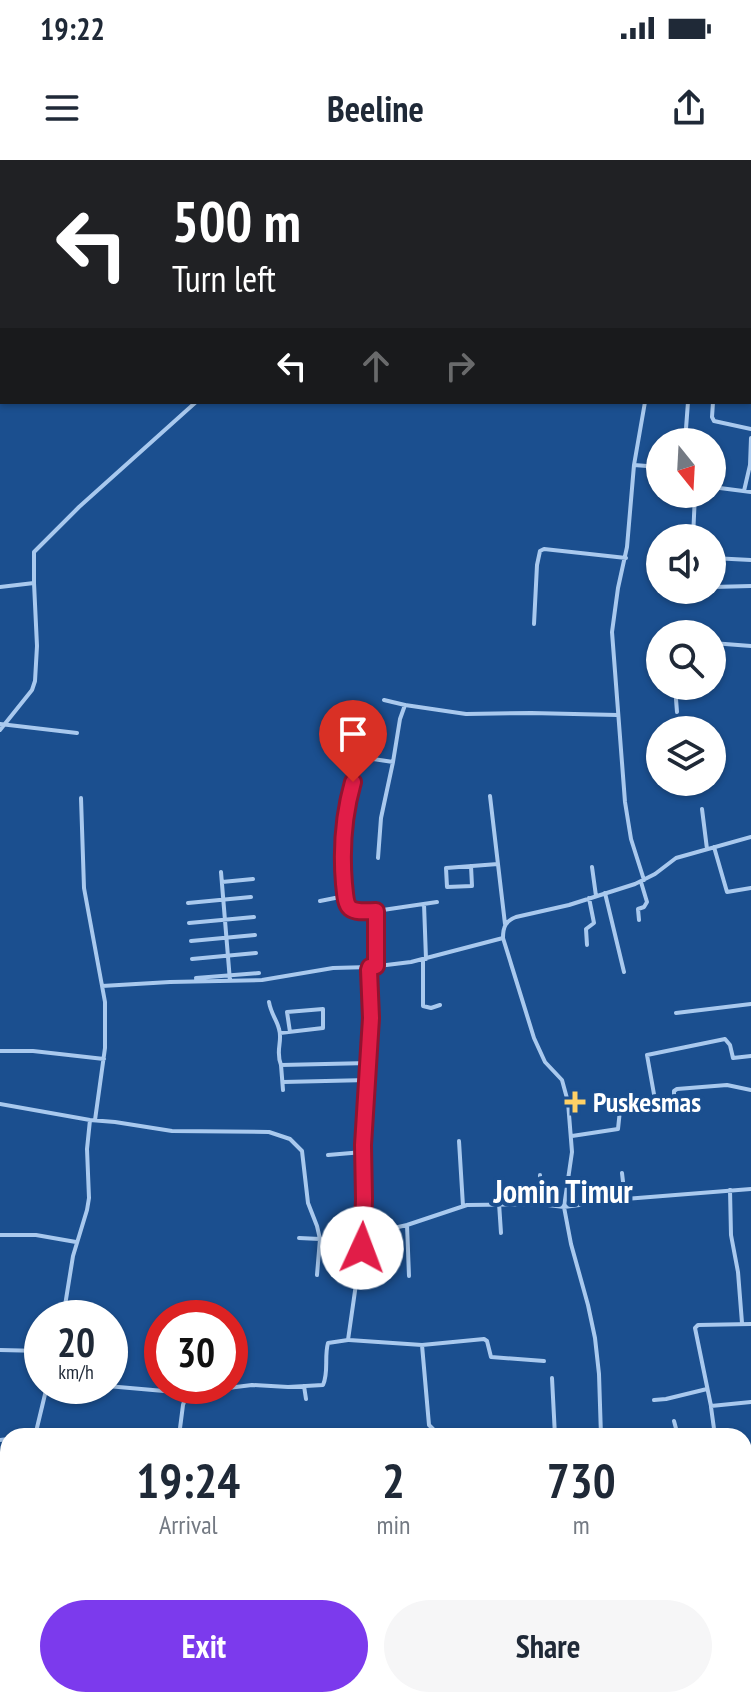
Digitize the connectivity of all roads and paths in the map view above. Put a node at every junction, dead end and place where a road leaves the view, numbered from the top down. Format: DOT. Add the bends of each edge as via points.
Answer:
graph roads {
  1 [pos="194,404"];
  2 [pos="645,404"];
  3 [pos="688,404"];
  4 [pos="713,404"];
  5 [pos="686,428"];
  6 [pos="751,429"];
  7 [pos="751,438"];
  8 [pos="634,465"];
  9 [pos="646,466"];
  10 [pos="726,489"];
  11 [pos="744,491"];
  12 [pos="751,492"];
  13 [pos="626,558"];
  14 [pos="726,559"];
  15 [pos="751,560"];
  16 [pos="34,583"];
  17 [pos="751,586"];
  18 [pos="0,587"];
  19 [pos="726,587"];
  20 [pos="534,624"];
  21 [pos="726,644"];
  22 [pos="751,646"];
  23 [pos="384,700"];
  24 [pos="676,700"];
  25 [pos="405,705"];
  26 [pos="677,712"];
  27 [pos="617,715"];
  28 [pos="1,726"];
  29 [pos="77,733"];
  30 [pos="331,749"];
  31 [pos="360,757"];
  32 [pos="393,762"];
  33 [pos="490,796"];
  34 [pos="81,798"];
  35 [pos="702,809"];
  36 [pos="751,837"];
  37 [pos="714,847"];
  38 [pos="707,849"];
  39 [pos="378,858"];
  40 [pos="498,864"];
  41 [pos="471,866"];
  42 [pos="592,867"];
  43 [pos="221,872"];
  44 [pos="253,879"];
  45 [pos="643,881"];
  46 [pos="222,882"];
  47 [pos="751,888"];
  48 [pos="605,893"];
  49 [pos="345,896"];
  50 [pos="596,896"];
  51 [pos="251,897"];
  52 [pos="589,898"];
  53 [pos="223,899"];
  54 [pos="320,901"];
  55 [pos="437,902"];
  56 [pos="188,903"];
  57 [pos="424,904"];
  58 [pos="376,911"];
  59 [pos="254,917"];
  60 [pos="225,918"];
  61 [pos="639,920"];
  62 [pos="189,923"];
  63 [pos="505,924"];
  64 [pos="255,935"];
  65 [pos="226,936"];
  66 [pos="503,938"];
  67 [pos="191,941"];
  68 [pos="587,945"];
  69 [pos="256,953"];
  70 [pos="228,955"];
  71 [pos="192,959"];
  72 [pos="424,960"];
  73 [pos="376,966"];
  74 [pos="370,967"];
  75 [pos="624,972"];
  76 [pos="259,973"];
  77 [pos="230,975"];
  78 [pos="196,978"];
  79 [pos="230,981"];
  80 [pos="102,986"];
  81 [pos="269,1002"];
  82 [pos="751,1004"];
  83 [pos="440,1005"];
  84 [pos="676,1013"];
  85 [pos="290,1032"];
  86 [pos="280,1033"];
  87 [pos="0,1051"];
  88 [pos="751,1056"];
  89 [pos="104,1059"];
  90 [pos="369,1063"];
  91 [pos="281,1065"];
  92 [pos="368,1080"];
  93 [pos="283,1082"];
  94 [pos="283,1090"];
  95 [pos="751,1090"];
  96 [pos="614,1101"];
  97 [pos="0,1104"];
  98 [pos="620,1110"];
  99 [pos="657,1111"];
  100 [pos="92,1120"];
  101 [pos="571,1137"];
  102 [pos="459,1141"];
  103 [pos="363,1152"];
  104 [pos="328,1155"];
  105 [pos="622,1173"];
  106 [pos="540,1175"];
  107 [pos="751,1189"];
  108 [pos="730,1190"];
  109 [pos="625,1199"];
  110 [pos="499,1203"];
  111 [pos="540,1204"];
  112 [pos="463,1206"];
  113 [pos="564,1207"];
  114 [pos="407,1225"];
  115 [pos="501,1233"];
  116 [pos="0,1235"];
  117 [pos="363,1235"];
  118 [pos="299,1238"];
  119 [pos="320,1239"];
  120 [pos="76,1242"];
  121 [pos="317,1275"];
  122 [pos="409,1276"];
  123 [pos="66,1300"];
  124 [pos="742,1324"];
  125 [pos="751,1324"];
  126 [pos="348,1340"];
  127 [pos="422,1345"];
  128 [pos="0,1350"];
  129 [pos="24,1351"];
  130 [pos="544,1361"];
  131 [pos="552,1378"];
  132 [pos="248,1385"];
  133 [pos="304,1386"];
  134 [pos="707,1389"];
  135 [pos="306,1399"];
  136 [pos="654,1400"];
  137 [pos="751,1402"];
  138 [pos="43,1404"];
  139 [pos="183,1404"];
  140 [pos="711,1406"];
  141 [pos="674,1421"];
  142 [pos="37,1428"];
  143 [pos="180,1428"];
  144 [pos="432,1428"];
  145 [pos="555,1428"];
  146 [pos="601,1428"];
  147 [pos="676,1428"];
  148 [pos="714,1428"];
  1 -- 16 [label="street" via="39,546 33,556"];
  2 -- 8 [label="street"];
  3 -- 5 [label="street"];
  4 -- 6 [label="street" via="714,421"];
  7 -- 11 [label="street"];
  8 -- 9 [label="street"];
  8 -- 13 [label="street"];
  10 -- 11 [label="street"];
  11 -- 12 [label="street"];
  13 -- 20 [label="street" via="540,551"];
  13 -- 27 [label="street" via="612,632"];
  14 -- 15 [label="street"];
  16 -- 18 [label="street"];
  16 -- 28 [label="street" via="35,681"];
  17 -- 19 [label="street"];
  21 -- 22 [label="street"];
  23 -- 25 [label="street"];
  24 -- 26 [label="street"];
  25 -- 27 [label="street" via="466,714"];
  25 -- 32 [label="street"];
  27 -- 45 [label="street" via="626,814"];
  28 -- 29 [label="street"];
  30 -- 31 [label="street"];
  31 -- 32 [label="street"];
  31 -- 49 [label="street" via="346,804"];
  32 -- 39 [label="street"];
  33 -- 40 [label="street"];
  34 -- 80 [label="street" via="84,888"];
  35 -- 38 [label="street"];
  36 -- 37 [label="street"];
  37 -- 38 [label="street"];
  37 -- 47 [label="street" via="727,892"];
  38 -- 45 [label="street" via="676,858"];
  40 -- 41 [label="street"];
  40 -- 63 [label="street"];
  41 -- 41 [label="street" via="446,868 447,887 472,885"];
  42 -- 50 [label="street"];
  43 -- 46 [label="street"];
  44 -- 46 [label="street"];
  45 -- 48 [label="street"];
  45 -- 61 [label="street" via="647,902 638,909"];
  46 -- 53 [label="street"];
  48 -- 50 [label="street"];
  48 -- 75 [label="street"];
  49 -- 54 [label="street"];
  49 -- 58 [label="street" via="352,909"];
  50 -- 52 [label="street"];
  51 -- 53 [label="street"];
  52 -- 63 [label="street"];
  52 -- 68 [label="street" via="594,923 586,929"];
  53 -- 56 [label="street"];
  53 -- 60 [label="street"];
  55 -- 57 [label="street"];
  57 -- 58 [label="street"];
  57 -- 72 [label="street"];
  58 -- 73 [label="street"];
  59 -- 60 [label="street"];
  60 -- 62 [label="street"];
  60 -- 65 [label="street"];
  63 -- 66 [label="street"];
  64 -- 65 [label="street"];
  65 -- 67 [label="street"];
  65 -- 70 [label="street"];
  66 -- 72 [label="street"];
  66 -- 101 [label="street" via="539,1052 564,1084"];
  69 -- 70 [label="street"];
  70 -- 71 [label="street"];
  70 -- 77 [label="street"];
  72 -- 73 [label="street"];
  72 -- 83 [label="street" via="423,1006"];
  73 -- 74 [label="street"];
  74 -- 79 [label="street"];
  74 -- 90 [label="street"];
  76 -- 77 [label="street"];
  77 -- 78 [label="street"];
  77 -- 79 [label="street"];
  79 -- 80 [label="street"];
  80 -- 89 [label="street"];
  81 -- 86 [label="street"];
  82 -- 84 [label="street"];
  85 -- 85 [label="street" via="323,1028 323,1009 287,1012"];
  85 -- 86 [label="street"];
  86 -- 91 [label="street"];
  87 -- 89 [label="street"];
  88 -- 99 [label="street" via="733,1058 726,1039 647,1055"];
  89 -- 100 [label="street"];
  90 -- 91 [label="street"];
  90 -- 92 [label="street"];
  91 -- 93 [label="street"];
  92 -- 93 [label="street"];
  92 -- 103 [label="street"];
  93 -- 94 [label="street"];
  95 -- 99 [label="street" via="727,1085 677,1089 674,1105"];
  96 -- 98 [label="street"];
  97 -- 100 [label="street"];
  98 -- 99 [label="street"];
  98 -- 101 [label="street" via="618,1129"];
  100 -- 119 [label="street" via="172,1131 269,1132 290,1139 302,1151 308,1203"];
  100 -- 120 [label="street" via="89,1198"];
  101 -- 113 [label="street"];
  102 -- 112 [label="street"];
  103 -- 104 [label="street"];
  103 -- 117 [label="street"];
  105 -- 109 [label="street"];
  106 -- 111 [label="street"];
  107 -- 108 [label="street"];
  108 -- 109 [label="street"];
  108 -- 124 [label="street"];
  109 -- 113 [label="street"];
  110 -- 111 [label="street"];
  110 -- 112 [label="street"];
  110 -- 115 [label="street"];
  111 -- 113 [label="street"];
  112 -- 114 [label="street"];
  113 -- 146 [label="street" via="595,1338"];
  114 -- 117 [label="street"];
  114 -- 122 [label="street"];
  116 -- 120 [label="street"];
  117 -- 119 [label="street"];
  117 -- 126 [label="street"];
  118 -- 119 [label="street"];
  119 -- 121 [label="street"];
  120 -- 123 [label="street"];
  124 -- 125 [label="street"];
  124 -- 134 [label="street" via="696,1326"];
  126 -- 127 [label="street"];
  126 -- 133 [label="street" via="328,1343 323,1385"];
  127 -- 130 [label="street" via="484,1339 491,1357"];
  127 -- 144 [label="street"];
  128 -- 129 [label="street"];
  131 -- 145 [label="street"];
  132 -- 133 [label="street"];
  133 -- 135 [label="street"];
  134 -- 136 [label="street"];
  134 -- 140 [label="street"];
  137 -- 140 [label="street"];
  138 -- 142 [label="street"];
  139 -- 143 [label="street"];
  140 -- 148 [label="street"];
  141 -- 147 [label="street"];
}
